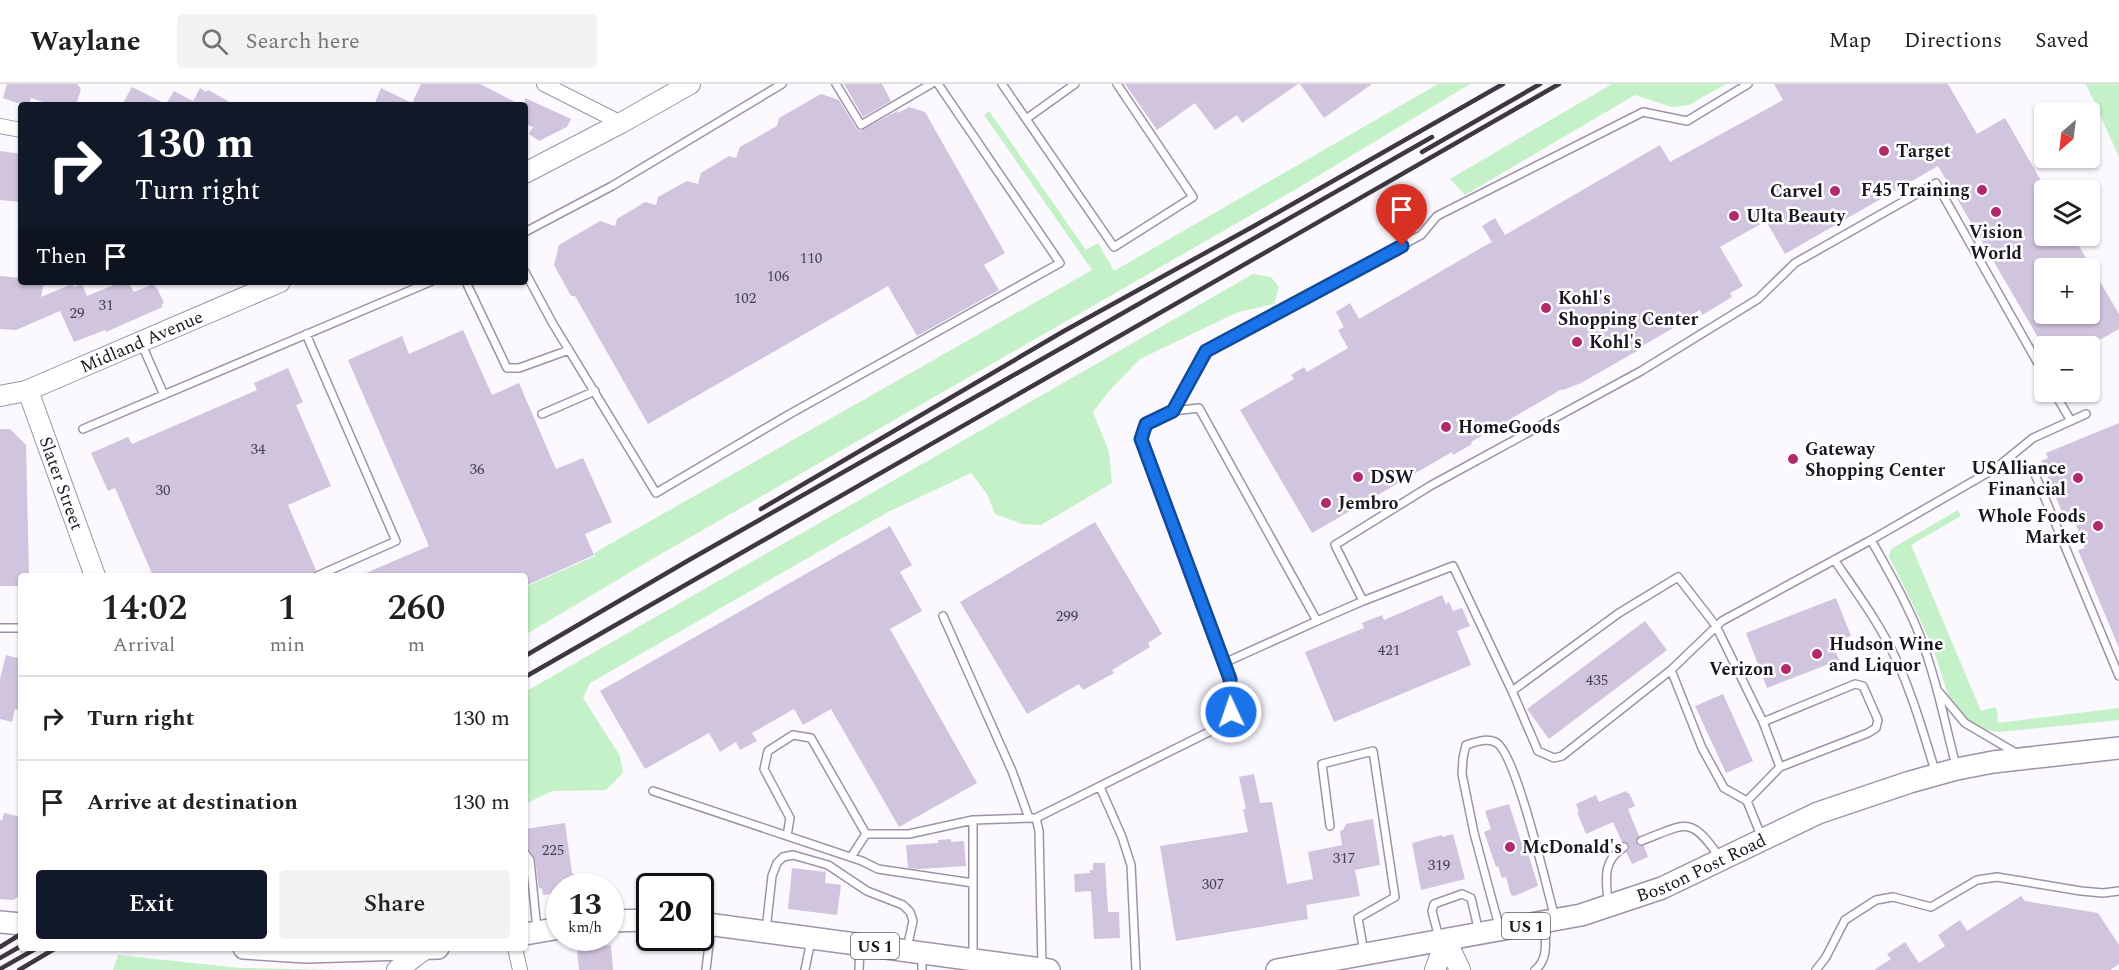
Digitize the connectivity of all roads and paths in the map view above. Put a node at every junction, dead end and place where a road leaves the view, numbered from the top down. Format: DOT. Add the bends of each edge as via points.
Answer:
graph roads {
  1 [pos="544,84"];
  2 [pos="690,84"];
  3 [pos="782,84"];
  4 [pos="836,84"];
  5 [pos="931,84"];
  6 [pos="939,84"];
  7 [pos="1002,84"];
  8 [pos="1075,84"];
  9 [pos="1116,84"];
  10 [pos="1748,84"];
  11 [pos="1026,119"];
  12 [pos="621,123"];
  13 [pos="0,126"];
  14 [pos="18,129"];
  15 [pos="528,171"];
  16 [pos="528,230"];
  17 [pos="528,277"];
  18 [pos="273,285"];
  19 [pos="423,285"];
  20 [pos="467,285"];
  21 [pos="306,334"];
  22 [pos="140,342"];
  23 [pos="569,350"];
  24 [pos="2034,356"];
  25 [pos="26,391"];
  26 [pos="595,391"];
  27 [pos="164,395"];
  28 [pos="0,396"];
  29 [pos="2060,402"];
  30 [pos="1173,411"];
  31 [pos="542,414"];
  32 [pos="2086,414"];
  33 [pos="2071,421"];
  34 [pos="83,429"];
  35 [pos="2000,465"];
  36 [pos="1871,540"];
  37 [pos="1835,561"];
  38 [pos="94,573"];
  39 [pos="324,573"];
  40 [pos="1363,601"];
  41 [pos="943,616"];
  42 [pos="1317,621"];
  43 [pos="1716,626"];
  44 [pos="0,628"];
  45 [pos="18,628"];
  46 [pos="1224,663"];
  47 [pos="1671,670"];
  48 [pos="2119,676"];
  49 [pos="1936,687"];
  50 [pos="1512,691"];
  51 [pos="1763,722"];
  52 [pos="2119,748"];
  53 [pos="2024,758"];
  54 [pos="1780,767"];
  55 [pos="1957,768"];
  56 [pos="1936,774"];
  57 [pos="1100,787"];
  58 [pos="653,791"];
  59 [pos="1747,801"];
  60 [pos="1033,818"];
  61 [pos="973,820"];
  62 [pos="1329,826"];
  63 [pos="866,834"];
  64 [pos="787,836"];
  65 [pos="1641,841"];
  66 [pos="1763,841"];
  67 [pos="1624,847"];
  68 [pos="851,857"];
  69 [pos="528,858"];
  70 [pos="1722,860"];
  71 [pos="973,883"];
  72 [pos="2119,891"];
  73 [pos="534,898"];
  74 [pos="528,899"];
  75 [pos="1609,907"];
  76 [pos="0,922"];
  77 [pos="1550,922"];
  78 [pos="18,924"];
  79 [pos="714,924"];
  80 [pos="546,930"];
  81 [pos="766,932"];
  82 [pos="531,933"];
  83 [pos="1490,933"];
  84 [pos="811,938"];
  85 [pos="1444,941"];
  86 [pos="860,944"];
  87 [pos="428,951"];
  88 [pos="516,951"];
  89 [pos="706,951"];
  90 [pos="917,958"];
  91 [pos="1353,959"];
  92 [pos="973,960"];
  93 [pos="397,970"];
  94 [pos="520,970"];
  95 [pos="706,970"];
  96 [pos="806,970"];
  97 [pos="860,970"];
  98 [pos="1046,970"];
  99 [pos="1137,970"];
  100 [pos="1277,970"];
  101 [pos="1435,970"];
  102 [pos="1460,970"];
  103 [pos="1535,970"];
  104 [pos="1816,970"];
  1 -- 12 [label="street"];
  2 -- 12 [label="street"];
  3 -- 16 [label="lane" via="612,186"];
  4 -- 5 [label="lane" via="861,125"];
  6 -- 26 [label="lane" via="1060,263 656,493"];
  7 -- 11 [label="lane"];
  8 -- 11 [label="lane"];
  9 -- 11 [label="lane" via="1193,197 1114,247"];
  10 -- 30 [label="lane" via="1688,121 1643,112 1437,216 1421,236 1206,351"];
  12 -- 15 [label="street"];
  13 -- 14 [label="street"];
  17 -- 23 [label="lane"];
  18 -- 22 [label="street, Midland Avenue"];
  19 -- 21 [label="lane"];
  20 -- 23 [label="lane" via="507,368 519,368"];
  21 -- 27 [label="lane"];
  21 -- 39 [label="lane" via="396,541"];
  22 -- 25 [label="street, Midland Avenue"];
  22 -- 27 [label="lane"];
  23 -- 26 [label="lane"];
  24 -- 40 [label="lane" via="1936,183 1795,263 1758,299 1641,371 1430,486 1335,545"];
  25 -- 28 [label="street, Midland Avenue"];
  25 -- 38 [label="street, Slater Street"];
  26 -- 31 [label="lane"];
  27 -- 34 [label="lane"];
  29 -- 33 [label="lane"];
  30 -- 42 [label="lane" via="1199,408"];
  30 -- 46 [label="lane" via="1146,424 1141,439"];
  32 -- 33 [label="lane"];
  33 -- 35 [label="lane" via="2033,438"];
  35 -- 36 [label="lane"];
  35 -- 48 [label="lane" via="2034,472"];
  36 -- 37 [label="lane"];
  36 -- 49 [label="lane" via="1910,614"];
  37 -- 43 [label="lane"];
  37 -- 56 [label="lane" via="1896,659"];
  40 -- 42 [label="lane"];
  40 -- 50 [label="lane" via="1453,566"];
  41 -- 60 [label="lane"];
  42 -- 46 [label="lane"];
  43 -- 47 [label="lane"];
  43 -- 50 [label="lane" via="1678,577"];
  43 -- 51 [label="lane"];
  44 -- 45 [label="lane"];
  46 -- 57 [label="lane" via="1230,679 1231,712 1223,725"];
  47 -- 50 [label="lane" via="1567,753 1554,758 1538,751"];
  47 -- 59 [label="lane" via="1702,748 1724,788"];
  49 -- 53 [label="lane" via="1965,723"];
  49 -- 55 [label="lane"];
  51 -- 54 [label="lane"];
  51 -- 54 [label="lane" via="1855,684 1863,686 1878,720 1876,728 1868,734"];
  52 -- 53 [label="main road, Boston Post Road / US 1"];
  53 -- 55 [label="main road, Boston Post Road / US 1"];
  54 -- 59 [label="lane"];
  55 -- 56 [label="main road, Boston Post Road / US 1"];
  56 -- 66 [label="main road, Boston Post Road / US 1" via="1818,813"];
  57 -- 60 [label="lane"];
  57 -- 99 [label="lane" via="1131,865"];
  58 -- 64 [label="lane"];
  59 -- 66 [label="lane"];
  60 -- 61 [label="lane"];
  60 -- 98 [label="lane" via="1039,831"];
  61 -- 63 [label="lane" via="909,834"];
  61 -- 71 [label="lane"];
  62 -- 91 [label="lane" via="1322,764 1373,751 1395,897 1358,918"];
  63 -- 64 [label="lane" via="811,738 793,735 768,751 764,769 790,818"];
  63 -- 68 [label="lane"];
  64 -- 68 [label="lane"];
  65 -- 70 [label="lane" via="1683,825 1695,828 1707,838"];
  66 -- 70 [label="main road, Boston Post Road / US 1"];
  67 -- 75 [label="lane" via="1615,853 1606,873"];
  68 -- 71 [label="lane" via="878,869"];
  69 -- 73 [label="lane"];
  70 -- 75 [label="main road, Boston Post Road / US 1"];
  71 -- 92 [label="lane"];
  72 -- 104 [label="lane" via="2081,891 1997,876 1977,880 1931,907 1893,897 1876,900 1845,920"];
  73 -- 74 [label="lane"];
  73 -- 82 [label="lane"];
  75 -- 77 [label="main road, Boston Post Road / US 1"];
  76 -- 78 [label="main road"];
  77 -- 83 [label="main road, Boston Post Road / US 1"];
  77 -- 83 [label="lane" via="1522,797 1505,752 1497,743 1485,740 1466,746 1462,774"];
  77 -- 103 [label="lane" via="1543,964"];
  79 -- 81 [label="main road, US 1"];
  80 -- 82 [label="main road"];
  81 -- 84 [label="main road, US 1"];
  81 -- 90 [label="lane" via="772,876 783,857 793,855 828,866 867,891 903,905 910,912"];
  83 -- 85 [label="main road, Boston Post Road / US 1"];
  83 -- 85 [label="lane" via="1471,898 1462,894 1434,904 1432,911"];
  84 -- 86 [label="main road, US 1"];
  84 -- 96 [label="lane"];
  85 -- 91 [label="main road, Boston Post Road / US 1"];
  85 -- 101 [label="street"];
  85 -- 102 [label="street"];
  86 -- 90 [label="main road, US 1"];
  86 -- 97 [label="lane"];
  87 -- 93 [label="street"];
  88 -- 94 [label="street"];
  89 -- 95 [label="lane"];
  90 -- 92 [label="main road, US 1"];
  91 -- 100 [label="main road, Boston Post Road / US 1"];
  92 -- 98 [label="main road, US 1"];
}
